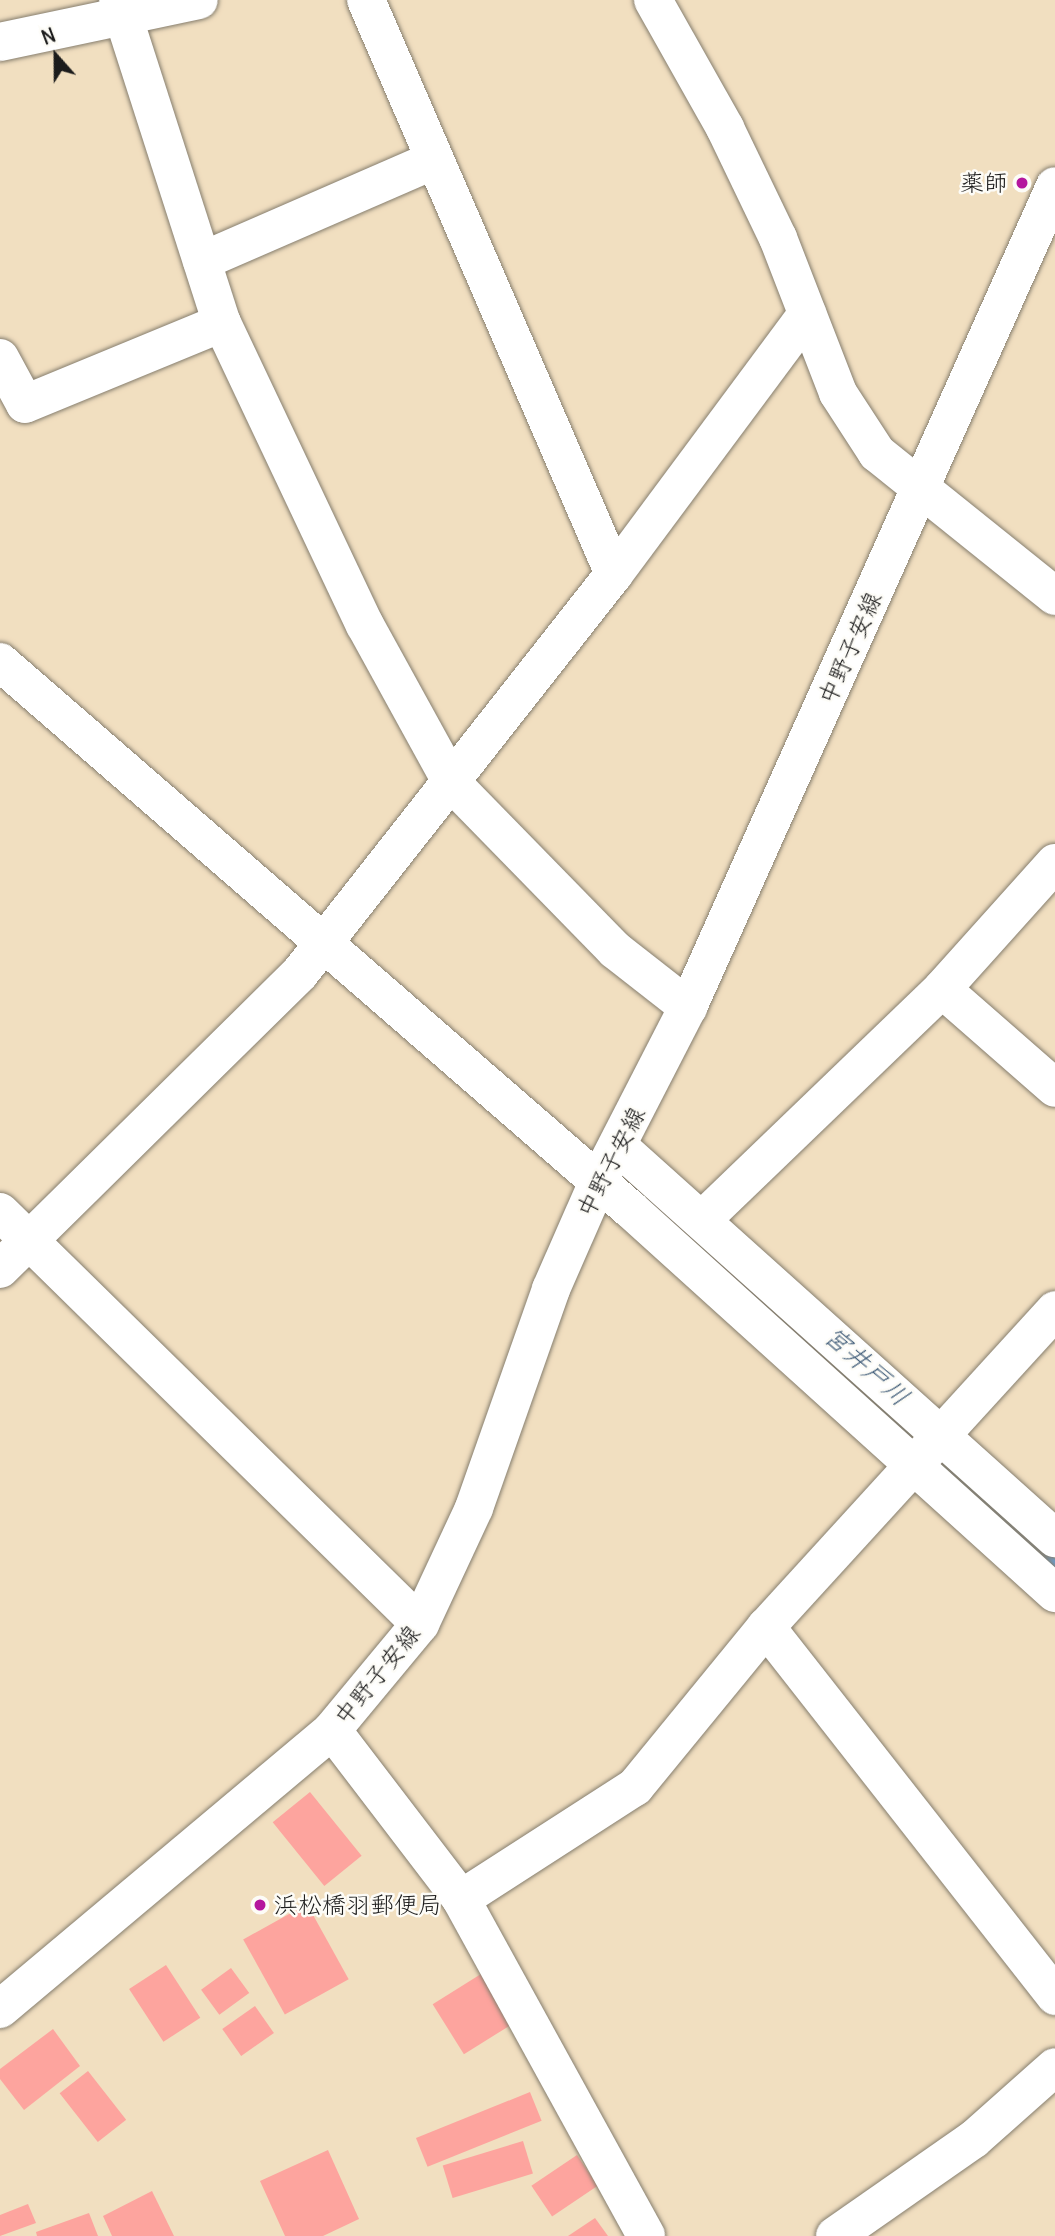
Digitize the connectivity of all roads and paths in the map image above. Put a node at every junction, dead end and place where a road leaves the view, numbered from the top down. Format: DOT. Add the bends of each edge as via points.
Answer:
graph roads {
  1 [pos="199,0"];
  2 [pos="366,0"];
  3 [pos="653,0"];
  4 [pos="121,8"];
  5 [pos="0,42"];
  6 [pos="434,160"];
  7 [pos="1055,186"];
  8 [pos="202,261"];
  9 [pos="807,314"];
  10 [pos="222,323"];
  11 [pos="0,358"];
  12 [pos="13,410"];
  13 [pos="923,486"];
  14 [pos="614,574"];
  15 [pos="1055,596"];
  16 [pos="0,662"];
  17 [pos="452,783"];
  18 [pos="1055,863"];
  19 [pos="323,946"];
  20 [pos="942,989"];
  21 [pos="688,1007"];
  22 [pos="1055,1088"];
  23 [pos="620,1147"];
  24 [pos="598,1182"];
  25 [pos="0,1212"];
  26 [pos="704,1219"];
  27 [pos="28,1242"];
  28 [pos="0,1269"];
  29 [pos="1055,1310"];
  30 [pos="942,1437"];
  31 [pos="915,1469"];
  32 [pos="1055,1538"];
  33 [pos="1055,1594"];
  34 [pos="420,1624"];
  35 [pos="766,1627"];
  36 [pos="332,1730"];
  37 [pos="461,1899"];
  38 [pos="1055,1996"];
  39 [pos="0,2008"];
  40 [pos="1055,2067"];
  41 [pos="646,2236"];
  42 [pos="835,2236"];
  1 -- 4 [label="street"];
  2 -- 6 [label="street"];
  3 -- 9 [label="street" via="725,128 778,238"];
  4 -- 5 [label="street"];
  4 -- 8 [label="street"];
  6 -- 8 [label="street"];
  6 -- 14 [label="street"];
  7 -- 13 [label="street, 中野子安線"];
  8 -- 10 [label="street"];
  9 -- 13 [label="street" via="838,393 877,453"];
  9 -- 14 [label="street"];
  10 -- 12 [label="street"];
  10 -- 17 [label="street" via="365,625"];
  11 -- 12 [label="street"];
  13 -- 15 [label="street"];
  13 -- 21 [label="street, 中野子安線"];
  14 -- 17 [label="street"];
  16 -- 19 [label="street"];
  17 -- 19 [label="street"];
  17 -- 21 [label="street" via="615,950"];
  18 -- 20 [label="street"];
  19 -- 24 [label="street"];
  19 -- 27 [label="street"];
  20 -- 22 [label="street"];
  20 -- 26 [label="street"];
  21 -- 23 [label="street, 中野子安線"];
  23 -- 24 [label="street, 中野子安線"];
  23 -- 26 [label="street"];
  24 -- 31 [label="street"];
  24 -- 34 [label="street, 中野子安線" via="551,1289 474,1508"];
  25 -- 27 [label="street"];
  26 -- 30 [label="street"];
  27 -- 28 [label="street"];
  27 -- 34 [label="street"];
  29 -- 30 [label="street"];
  30 -- 31 [label="street"];
  30 -- 32 [label="street"];
  31 -- 33 [label="street"];
  31 -- 35 [label="street"];
  34 -- 36 [label="street, 中野子安線"];
  35 -- 37 [label="street" via="635,1787"];
  35 -- 38 [label="street"];
  36 -- 37 [label="street"];
  36 -- 39 [label="street, 中野子安線"];
  37 -- 41 [label="street"];
  40 -- 42 [label="street" via="974,2139"];
}
